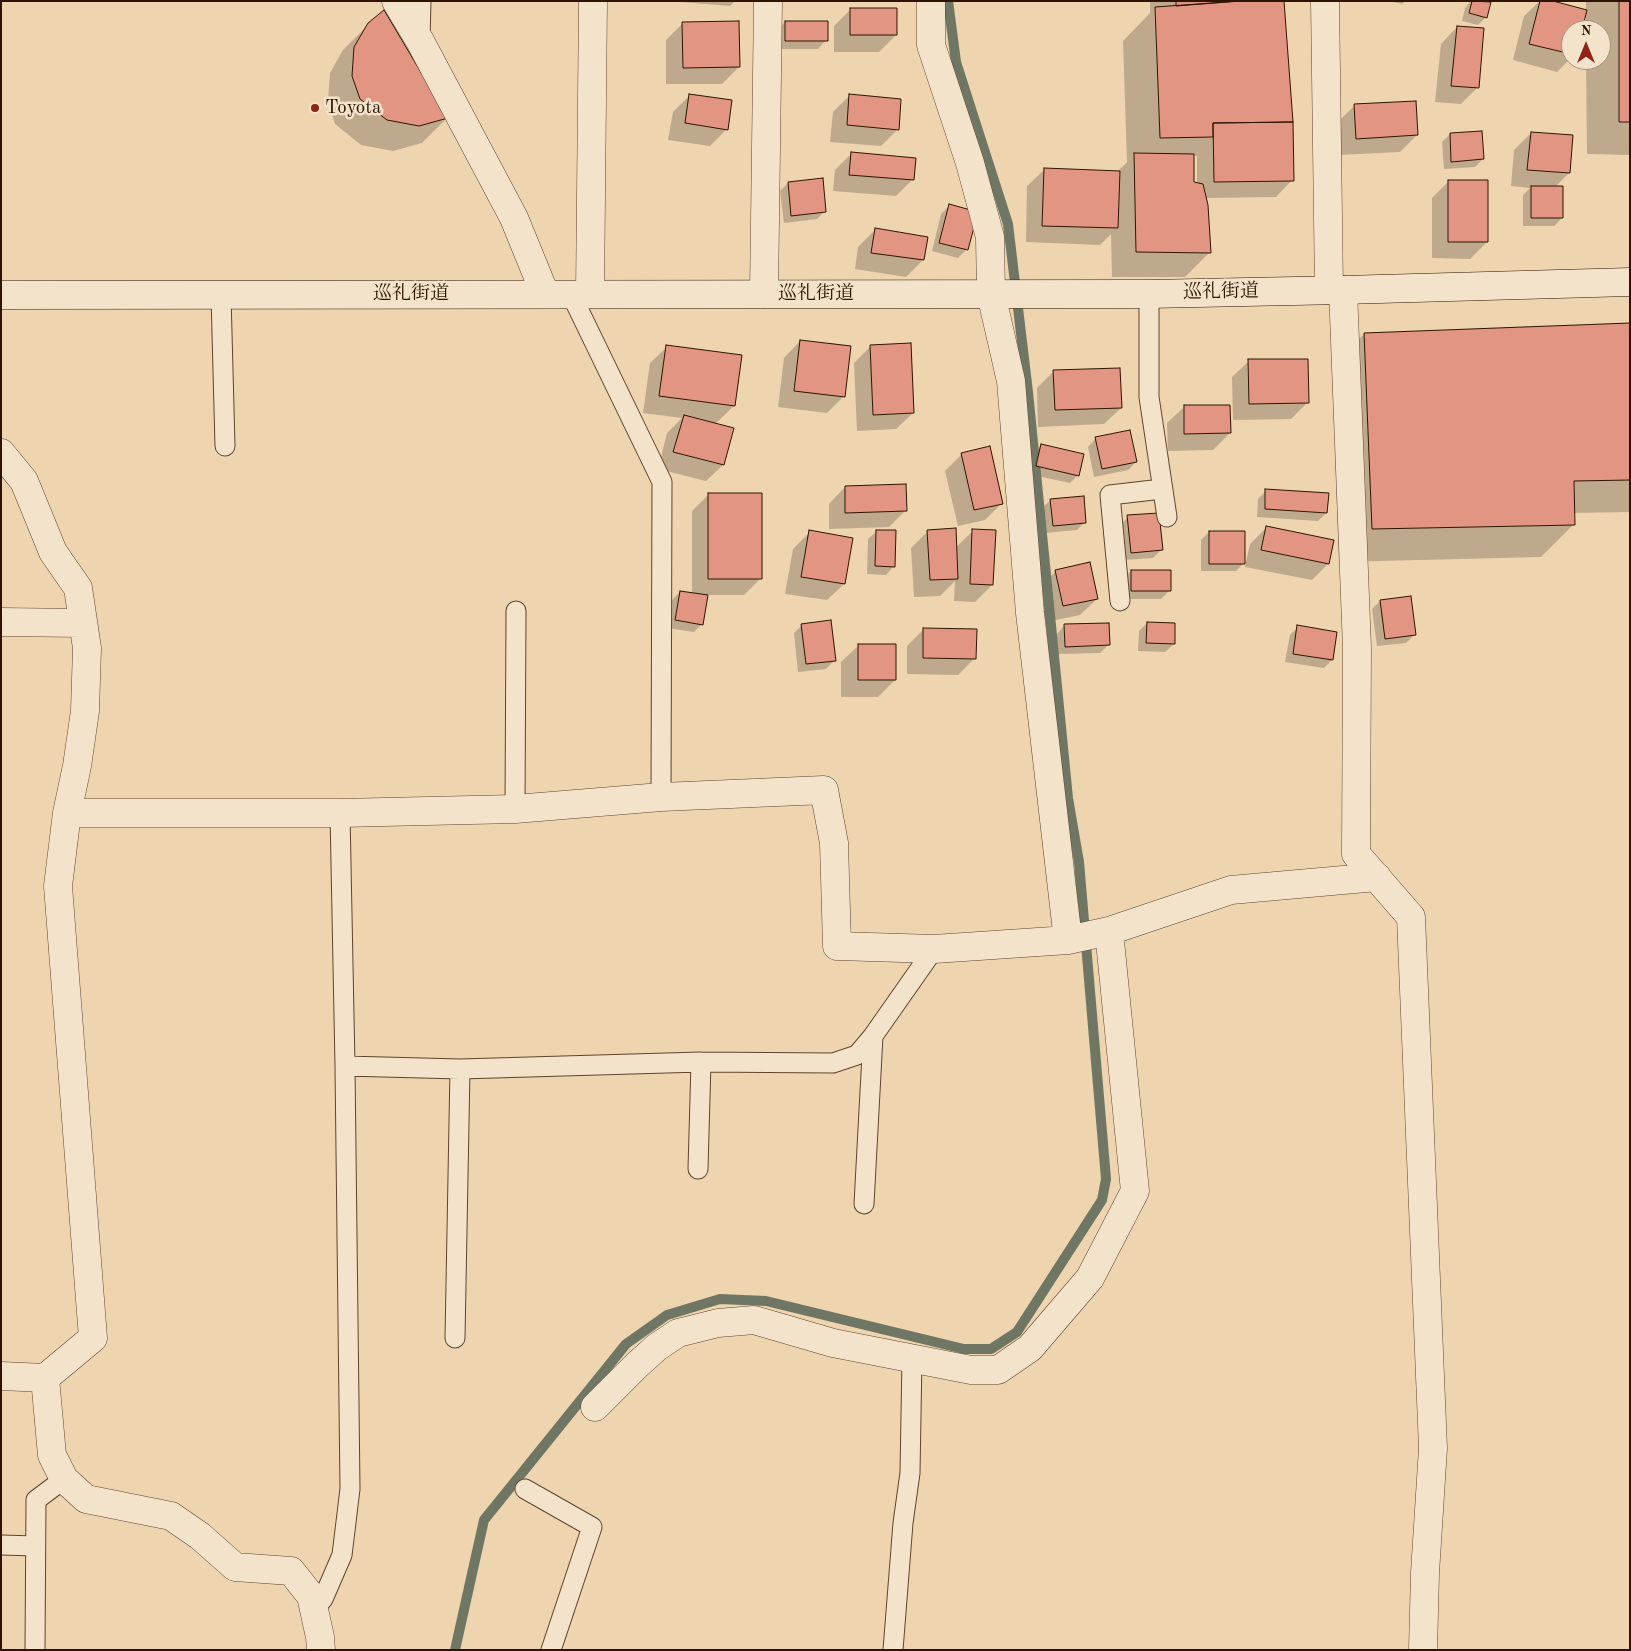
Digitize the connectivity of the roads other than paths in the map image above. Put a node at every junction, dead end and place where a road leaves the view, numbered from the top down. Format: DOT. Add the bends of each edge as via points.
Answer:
graph roads {
  1 [pos="396,1"];
  2 [pos="421,1"];
  3 [pos="593,1"];
  4 [pos="768,1"];
  5 [pos="931,1"];
  6 [pos="1325,1"];
  7 [pos="420,41"];
  8 [pos="1630,282"];
  9 [pos="1336,290"];
  10 [pos="569,294"];
  11 [pos="764,294"];
  12 [pos="991,294"];
  13 [pos="1149,294"];
  14 [pos="1,295"];
  15 [pos="220,295"];
  16 [pos="225,446"];
  17 [pos="1,453"];
  18 [pos="1162,490"];
  19 [pos="1167,517"];
  20 [pos="1120,601"];
  21 [pos="516,611"];
  22 [pos="1,622"];
  23 [pos="83,623"];
  24 [pos="661,796"];
  25 [pos="515,809"];
  26 [pos="67,813"];
  27 [pos="340,813"];
  28 [pos="1377,877"];
  29 [pos="1109,931"];
  30 [pos="1068,940"];
  31 [pos="934,949"];
  32 [pos="873,1036"];
  33 [pos="701,1062"];
  34 [pos="345,1066"];
  35 [pos="460,1069"];
  36 [pos="698,1169"];
  37 [pos="864,1204"];
  38 [pos="455,1338"];
  39 [pos="912,1358"];
  40 [pos="1,1376"];
  41 [pos="45,1378"];
  42 [pos="595,1407"];
  43 [pos="64,1479"];
  44 [pos="525,1489"];
  45 [pos="1,1545"];
  46 [pos="35,1546"];
  47 [pos="314,1608"];
  48 [pos="35,1650"];
  49 [pos="321,1650"];
  50 [pos="551,1650"];
  51 [pos="893,1650"];
  52 [pos="1423,1650"];
  1 -- 7 [label="street"];
  2 -- 7 [label="lane"];
  3 -- 10 [label="street"];
  4 -- 11 [label="street"];
  5 -- 12 [label="street" via="931,45 970,163 990,237"];
  6 -- 9 [label="street"];
  7 -- 10 [label="street" via="514,218"];
  8 -- 9 [label="street, 巡礼街道"];
  9 -- 13 [label="street, 巡礼街道"];
  9 -- 28 [label="street" via="1357,648 1356,854"];
  10 -- 11 [label="street, 巡礼街道"];
  10 -- 15 [label="street, 巡礼街道"];
  10 -- 24 [label="lane" via="662,482"];
  11 -- 12 [label="street, 巡礼街道"];
  12 -- 13 [label="street, 巡礼街道"];
  12 -- 30 [label="street" via="1011,381 1030,613"];
  13 -- 18 [label="lane" via="1150,397"];
  14 -- 15 [label="street, 巡礼街道"];
  15 -- 16 [label="lane"];
  17 -- 23 [label="street" via="24,480 53,552 78,588"];
  18 -- 19 [label="lane"];
  18 -- 20 [label="lane" via="1110,495"];
  21 -- 25 [label="lane"];
  22 -- 23 [label="street"];
  23 -- 26 [label="street" via="87,648 85,711"];
  24 -- 25 [label="street"];
  24 -- 31 [label="street" via="824,790 834,843 837,946"];
  25 -- 27 [label="street"];
  26 -- 27 [label="street"];
  26 -- 41 [label="street" via="58,886 94,1338"];
  27 -- 34 [label="lane"];
  28 -- 29 [label="street" via="1231,890"];
  28 -- 52 [label="street" via="1411,917 1433,1448"];
  29 -- 30 [label="street"];
  29 -- 39 [label="street" via="1135,1191 1090,1278 1030,1348 998,1370 971,1370"];
  30 -- 31 [label="street"];
  31 -- 32 [label="lane"];
  32 -- 33 [label="lane" via="857,1055 833,1063"];
  32 -- 37 [label="lane"];
  33 -- 35 [label="lane"];
  33 -- 36 [label="lane"];
  34 -- 35 [label="lane"];
  34 -- 47 [label="lane" via="350,1489 342,1555 323,1599"];
  35 -- 38 [label="lane"];
  39 -- 42 [label="street" via="833,1343 754,1320 718,1322 678,1333 657,1347"];
  39 -- 51 [label="lane" via="910,1473"];
  40 -- 41 [label="street"];
  41 -- 43 [label="street" via="52,1455"];
  43 -- 46 [label="lane" via="36,1500"];
  43 -- 47 [label="street" via="86,1499 171,1516 235,1567 291,1571 311,1596"];
  44 -- 50 [label="lane" via="592,1527"];
  45 -- 46 [label="lane"];
  46 -- 48 [label="lane"];
  47 -- 49 [label="street"];
}
